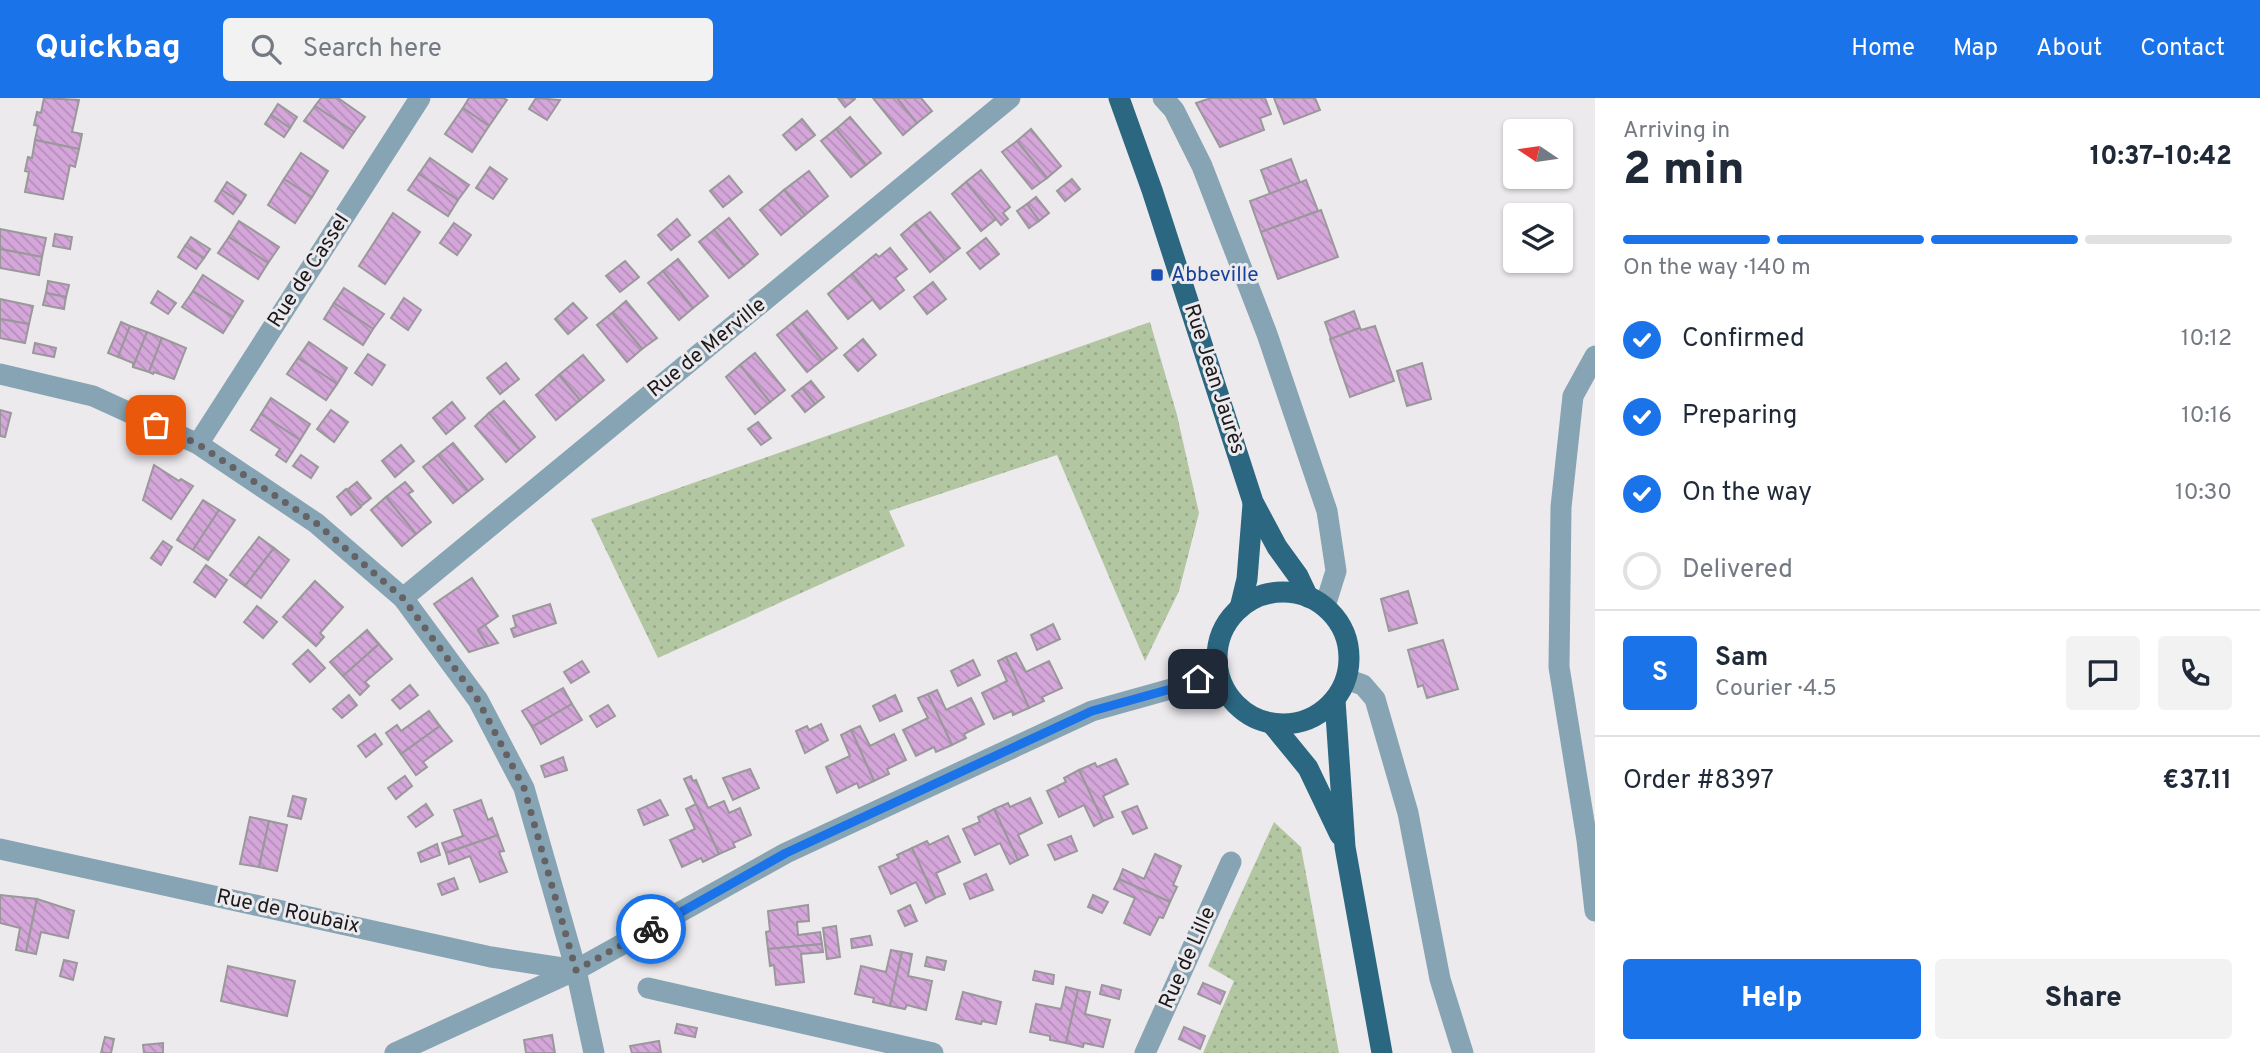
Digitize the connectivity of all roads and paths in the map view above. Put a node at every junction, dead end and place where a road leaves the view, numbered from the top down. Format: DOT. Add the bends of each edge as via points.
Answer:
graph roads {
  1 [pos="420,98"];
  2 [pos="1010,98"];
  3 [pos="1119,98"];
  4 [pos="1163,98"];
  5 [pos="1595,356"];
  6 [pos="0,374"];
  7 [pos="198,444"];
  8 [pos="1254,502"];
  9 [pos="403,598"];
  10 [pos="1316,601"];
  11 [pos="1240,608"];
  12 [pos="1218,671"];
  13 [pos="1346,679"];
  14 [pos="1335,700"];
  15 [pos="1272,724"];
  16 [pos="1345,846"];
  17 [pos="0,849"];
  18 [pos="1231,862"];
  19 [pos="1595,911"];
  20 [pos="576,970"];
  21 [pos="648,988"];
  22 [pos="395,1053"];
  23 [pos="594,1053"];
  24 [pos="933,1053"];
  25 [pos="1145,1053"];
  26 [pos="1382,1053"];
  27 [pos="1463,1053"];
  1 -- 7 [label="street, Rue de Cassel"];
  2 -- 9 [label="street, Rue de Merville"];
  3 -- 8 [label="main road, Rue Jean Jaurès"];
  4 -- 10 [label="street" via="1174,110 1202,166 1267,334 1327,511 1336,571"];
  5 -- 19 [label="street" via="1573,396 1561,508 1559,667"];
  6 -- 7 [label="street" via="93,396"];
  7 -- 9 [label="street" via="316,523"];
  8 -- 10 [label="main road, Rue Jean Jaurès" via="1277,548"];
  8 -- 11 [label="main road, Rue Jean Jaurès"];
  9 -- 20 [label="street" via="478,700 524,788"];
  10 -- 11 [label="main road" via="1291,592 1272,593"];
  10 -- 13 [label="main road" via="1344,632 1350,663"];
  11 -- 12 [label="main road" via="1220,637"];
  12 -- 15 [label="main road" via="1236,706 1252,718"];
  12 -- 20 [label="street" via="1092,711 811,841"];
  13 -- 14 [label="main road"];
  13 -- 27 [label="street" via="1363,685 1375,699 1408,813 1440,979"];
  14 -- 15 [label="main road" via="1300,723"];
  14 -- 16 [label="main road"];
  15 -- 16 [label="main road" via="1308,768"];
  16 -- 26 [label="main road"];
  17 -- 20 [label="street, Rue de Roubaix" via="491,957"];
  18 -- 25 [label="street, Rue de Lille"];
  20 -- 22 [label="street"];
  20 -- 23 [label="street"];
  21 -- 24 [label="street"];
}
